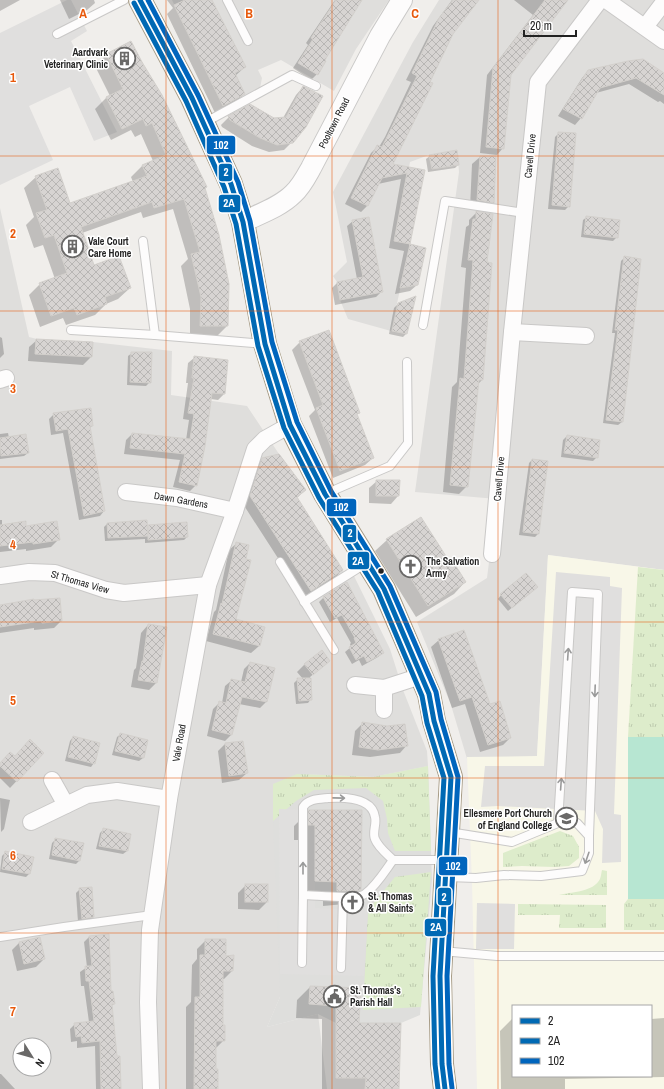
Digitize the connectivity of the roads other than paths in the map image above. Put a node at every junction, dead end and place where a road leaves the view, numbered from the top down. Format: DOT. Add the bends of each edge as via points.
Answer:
graph roads {
  1 [pos="124,0"];
  2 [pos="140,0"];
  3 [pos="227,0"];
  4 [pos="402,0"];
  5 [pos="600,0"];
  6 [pos="606,0"];
  7 [pos="664,2"];
  8 [pos="644,27"];
  9 [pos="57,34"];
  10 [pos="248,41"];
  11 [pos="664,41"];
  12 [pos="316,86"];
  13 [pos="204,124"];
  14 [pos="524,213"];
  15 [pos="243,222"];
  16 [pos="143,241"];
  17 [pos="423,325"];
  18 [pos="71,330"];
  19 [pos="512,332"];
  20 [pos="155,335"];
  21 [pos="586,336"];
  22 [pos="265,344"];
  23 [pos="407,362"];
  24 [pos="290,425"];
  25 [pos="126,492"];
  26 [pos="325,494"];
  27 [pos="235,511"];
  28 [pos="492,554"];
  29 [pos="280,562"];
  30 [pos="368,562"];
  31 [pos="0,576"];
  32 [pos="208,585"];
  33 [pos="304,602"];
  34 [pos="334,650"];
  35 [pos="422,676"];
  36 [pos="355,685"];
  37 [pos="384,688"];
  38 [pos="384,710"];
  39 [pos="52,780"];
  40 [pos="169,799"];
  41 [pos="66,805"];
  42 [pos="31,822"];
  43 [pos="558,823"];
  44 [pos="448,832"];
  45 [pos="589,836"];
  46 [pos="393,860"];
  47 [pos="446,869"];
  48 [pos="303,895"];
  49 [pos="343,897"];
  50 [pos="152,915"];
  51 [pos="0,937"];
  52 [pos="442,950"];
  53 [pos="664,956"];
  54 [pos="302,963"];
  55 [pos="341,968"];
  56 [pos="151,1089"];
  57 [pos="445,1089"];
  1 -- 9 [label="lane"];
  2 -- 13 [label="main road"];
  3 -- 10 [label="lane"];
  4 -- 15 [label="street, Pooltown Road" via="380,36 302,184 286,200"];
  5 -- 14 [label="street, Cavell Drive" via="538,82"];
  6 -- 8 [label="street"];
  7 -- 8 [label="street"];
  8 -- 11 [label="street"];
  12 -- 13 [label="lane" via="292,76"];
  13 -- 15 [label="main road" via="231,184"];
  14 -- 17 [label="lane" via="445,201"];
  14 -- 19 [label="street, Cavell Drive"];
  15 -- 22 [label="main road"];
  16 -- 20 [label="lane"];
  18 -- 20 [label="lane"];
  19 -- 21 [label="street"];
  19 -- 28 [label="street, Cavell Drive"];
  20 -- 22 [label="lane"];
  22 -- 24 [label="main road"];
  23 -- 26 [label="lane" via="408,443 390,466"];
  24 -- 26 [label="main road"];
  24 -- 27 [label="street, Vale Road" via="265,438 255,449"];
  25 -- 27 [label="street, Dawn Gardens" via="177,498"];
  26 -- 30 [label="main road"];
  27 -- 32 [label="street, Vale Road"];
  29 -- 33 [label="lane"];
  30 -- 33 [label="lane"];
  30 -- 35 [label="main road" via="384,589"];
  31 -- 32 [label="street, St Thomas View" via="29,572 55,573 124,594"];
  32 -- 40 [label="street, Vale Road"];
  33 -- 34 [label="lane"];
  35 -- 37 [label="street"];
  35 -- 44 [label="main road" via="451,777"];
  36 -- 37 [label="street"];
  37 -- 38 [label="street"];
  39 -- 41 [label="street"];
  40 -- 41 [label="street" via="117,791 87,795"];
  40 -- 50 [label="street, Vale Road"];
  41 -- 42 [label="street"];
  43 -- 44 [label="lane" via="512,842"];
  43 -- 45 [label="lane" via="577,823"];
  43 -- 45 [label="lane, one-way" via="572,592 598,594"];
  44 -- 47 [label="main road"];
  45 -- 47 [label="lane, one-way" via="589,853 582,871 542,876 504,874 476,878"];
  46 -- 47 [label="lane"];
  48 -- 46 [label="lane, one-way" via="303,807 315,799 339,797 361,800 369,806 376,816 374,838"];
  46 -- 49 [label="lane" via="364,895"];
  47 -- 52 [label="main road"];
  48 -- 49 [label="lane"];
  48 -- 54 [label="lane"];
  49 -- 55 [label="lane"];
  50 -- 51 [label="lane"];
  50 -- 56 [label="street, Vale Road" via="148,1002"];
  52 -- 53 [label="lane" via="496,956"];
  52 -- 57 [label="main road" via="440,976"];
}
